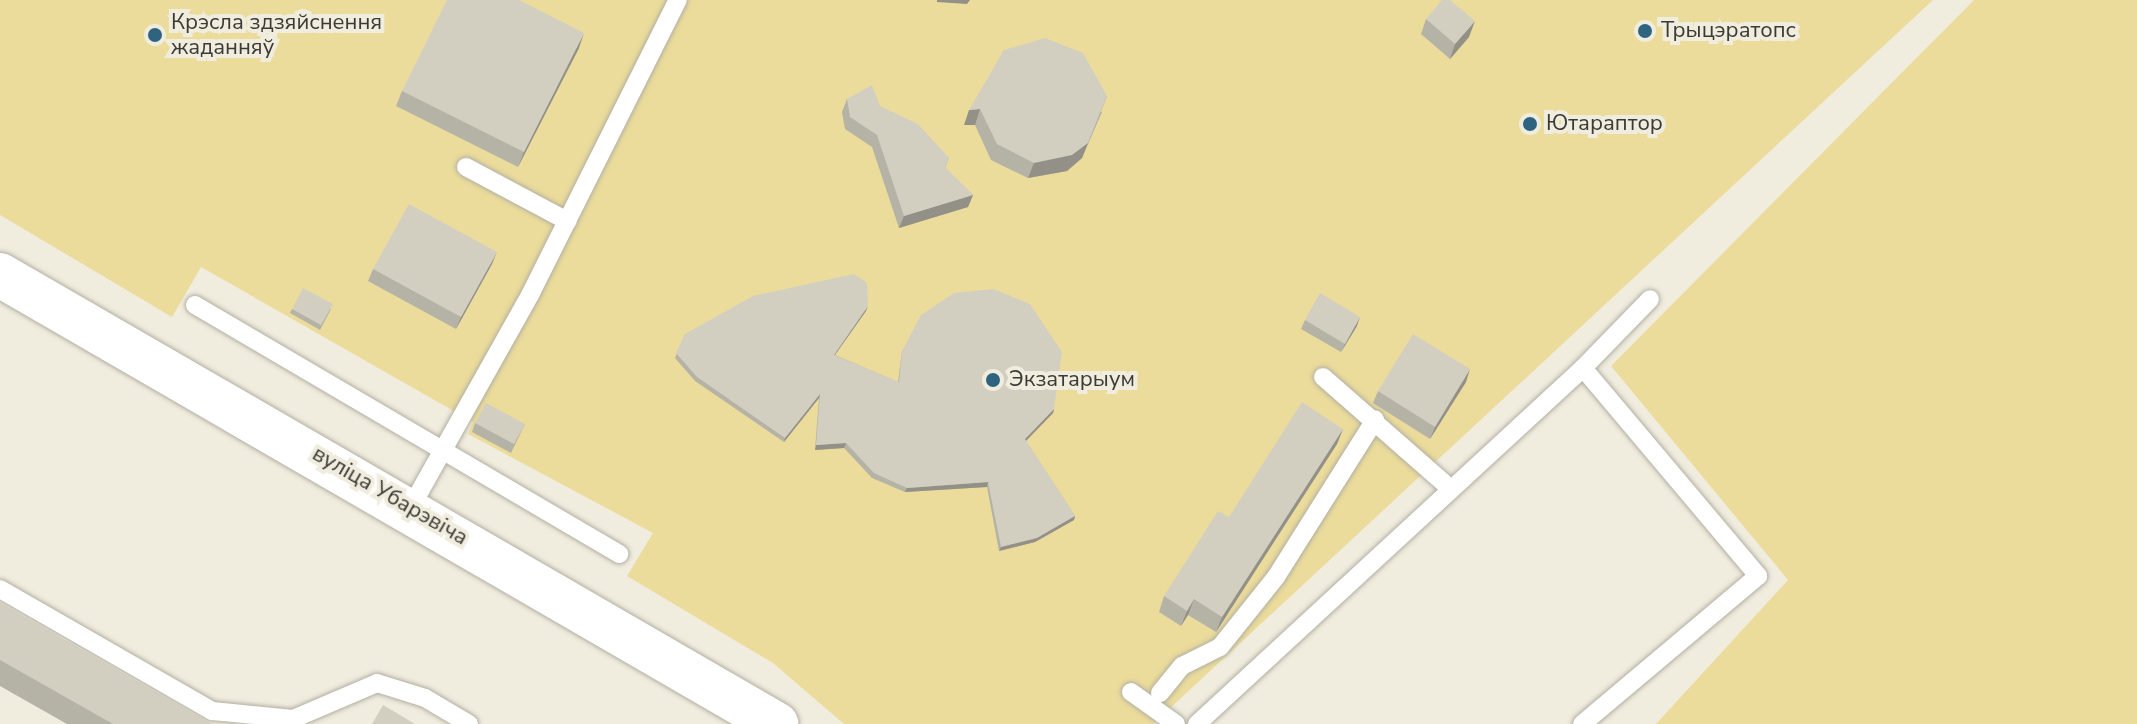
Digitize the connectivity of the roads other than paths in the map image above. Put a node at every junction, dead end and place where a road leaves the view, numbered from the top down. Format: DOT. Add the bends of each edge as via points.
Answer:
graph roads {
  1 [pos="678,0"];
  2 [pos="466,167"];
  3 [pos="567,221"];
  4 [pos="0,275"];
  5 [pos="1650,299"];
  6 [pos="195,305"];
  7 [pos="1583,368"];
  8 [pos="1323,377"];
  9 [pos="1375,420"];
  10 [pos="444,454"];
  11 [pos="1451,489"];
  12 [pos="411,507"];
  13 [pos="619,554"];
  14 [pos="0,589"];
  15 [pos="1131,692"];
  16 [pos="1160,693"];
  17 [pos="1202,722"];
  18 [pos="469,724"];
  19 [pos="776,724"];
  20 [pos="1176,724"];
  21 [pos="1582,724"];
  1 -- 3 [label="lane"];
  2 -- 3 [label="lane"];
  3 -- 10 [label="lane"];
  4 -- 12 [label="main road, вуліца Убарэвіча"];
  5 -- 7 [label="lane"];
  6 -- 10 [label="lane"];
  7 -- 11 [label="lane"];
  7 -- 21 [label="lane" via="1758,576"];
  8 -- 9 [label="lane"];
  9 -- 11 [label="lane"];
  9 -- 16 [label="lane" via="1276,577 1220,647 1182,666"];
  10 -- 12 [label="lane"];
  10 -- 13 [label="lane"];
  11 -- 17 [label="lane"];
  12 -- 19 [label="main road, вуліца Убарэвіча"];
  14 -- 18 [label="lane" via="212,711 293,719 377,683 425,698"];
  15 -- 20 [label="lane"];
}
